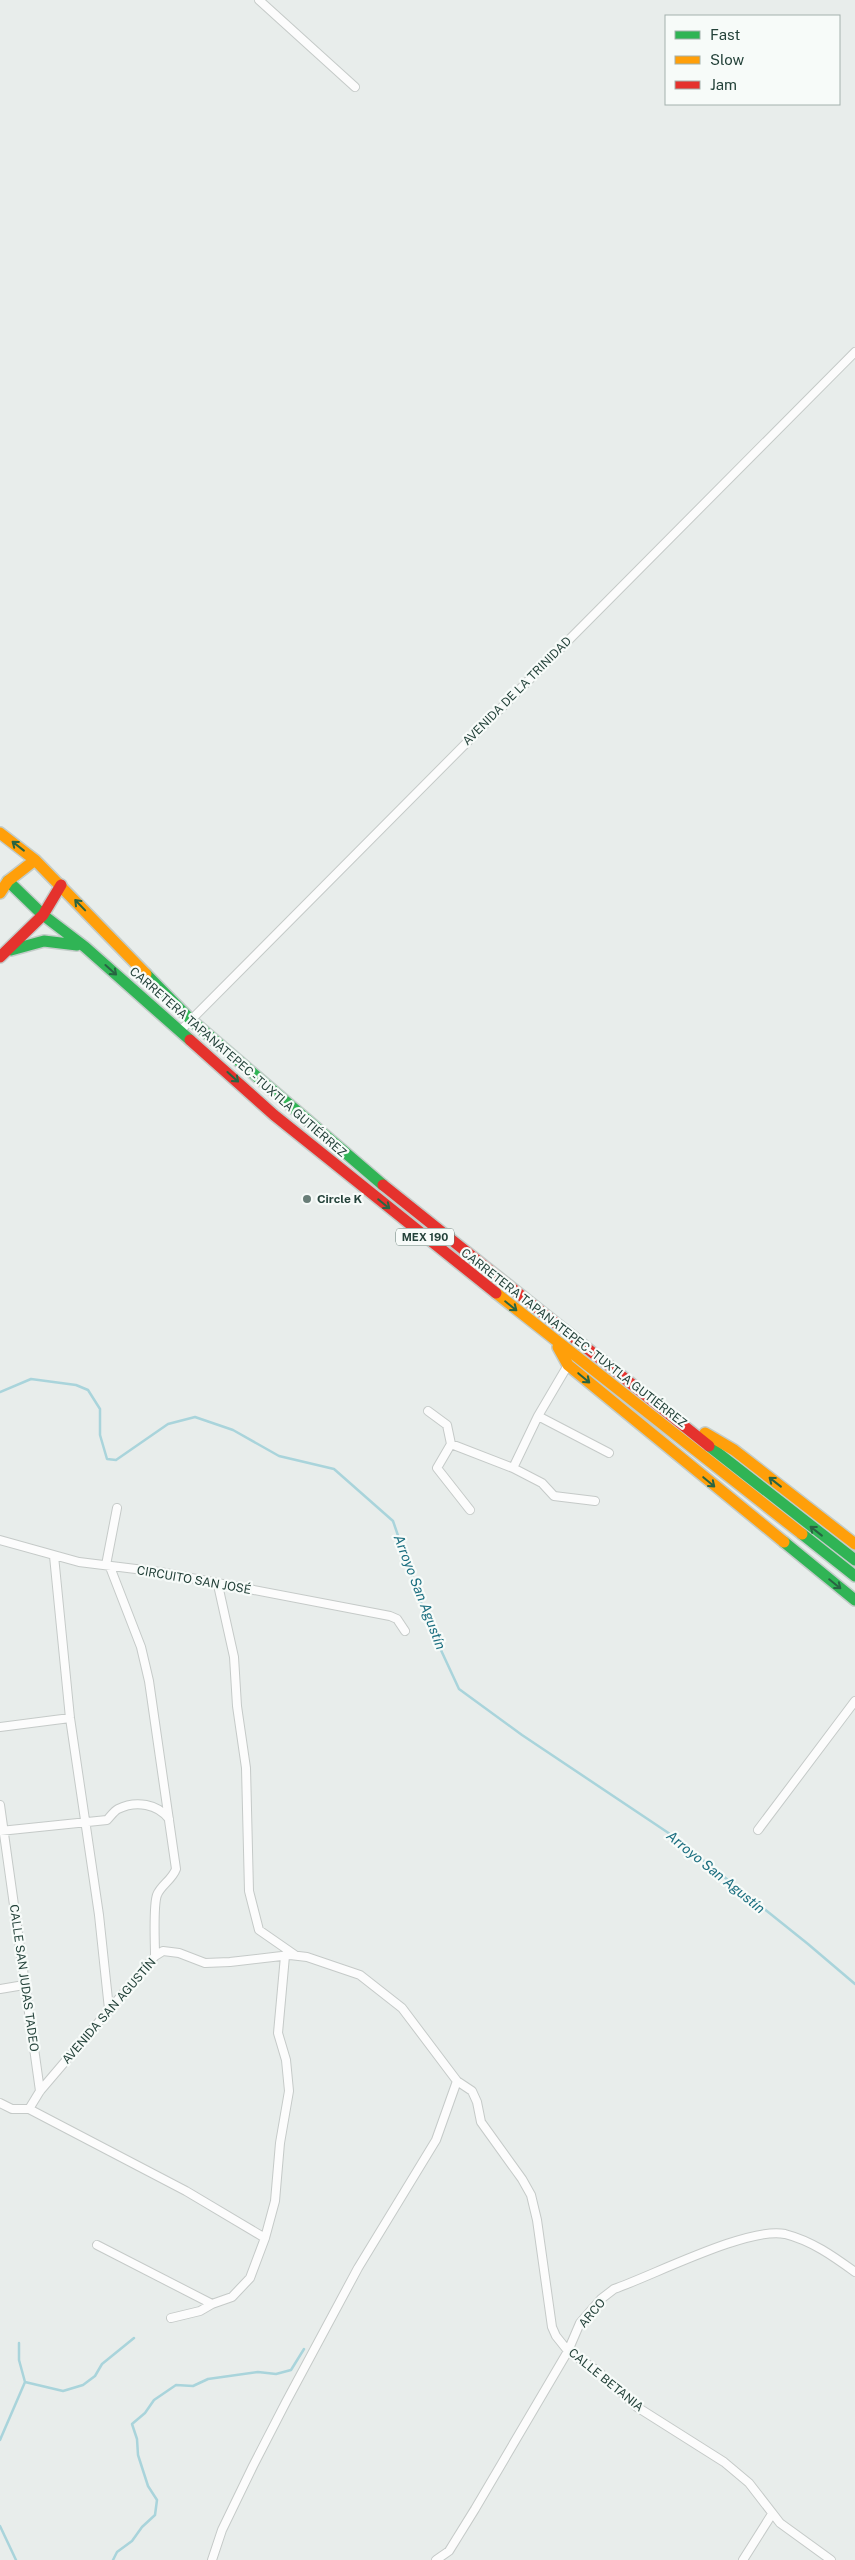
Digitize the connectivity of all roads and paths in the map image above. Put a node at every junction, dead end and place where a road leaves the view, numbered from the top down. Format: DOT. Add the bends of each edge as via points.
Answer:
graph roads {
  1 [pos="259,0"];
  2 [pos="355,87"];
  3 [pos="855,352"];
  4 [pos="0,833"];
  5 [pos="35,860"];
  6 [pos="4,877"];
  7 [pos="61,885"];
  8 [pos="0,893"];
  9 [pos="43,915"];
  10 [pos="85,947"];
  11 [pos="3,955"];
  12 [pos="191,1020"];
  13 [pos="181,1030"];
  14 [pos="554,1340"];
  15 [pos="568,1365"];
  16 [pos="664,1410"];
  17 [pos="428,1411"];
  18 [pos="538,1416"];
  19 [pos="451,1444"];
  20 [pos="609,1453"];
  21 [pos="513,1468"];
  22 [pos="595,1501"];
  23 [pos="117,1508"];
  24 [pos="470,1510"];
  25 [pos="0,1540"];
  26 [pos="855,1544"];
  27 [pos="54,1556"];
  28 [pos="855,1560"];
  29 [pos="108,1566"];
  30 [pos="855,1576"];
  31 [pos="218,1584"];
  32 [pos="854,1599"];
  33 [pos="405,1631"];
  34 [pos="855,1700"];
  35 [pos="70,1718"];
  36 [pos="0,1727"];
  37 [pos="0,1805"];
  38 [pos="170,1820"];
  39 [pos="86,1821"];
  40 [pos="2,1830"];
  41 [pos="758,1830"];
  42 [pos="295,1955"];
  43 [pos="155,1956"];
  44 [pos="284,1956"];
  45 [pos="24,1986"];
  46 [pos="0,1989"];
  47 [pos="109,2009"];
  48 [pos="457,2081"];
  49 [pos="40,2091"];
  50 [pos="0,2103"];
  51 [pos="29,2109"];
  52 [pos="265,2238"];
  53 [pos="97,2244"];
  54 [pos="855,2272"];
  55 [pos="212,2304"];
  56 [pos="171,2318"];
  57 [pos="568,2351"];
  58 [pos="772,2514"];
  59 [pos="212,2560"];
  60 [pos="436,2560"];
  61 [pos="743,2560"];
  62 [pos="830,2560"];
  1 -- 2 [label="street"];
  3 -- 12 [label="street, AVENIDA DE LA TRINIDAD"];
  5 -- 4 [label="main road, MEX 190, one-way"];
  5 -- 6 [label="main road"];
  5 -- 7 [label="main road, CARRETERA TAPANATEPEC - TUXTLA GUTIÉRREZ / MEX 190"];
  6 -- 8 [label="main road"];
  6 -- 9 [label="main road, CARRETERA TAPANATEPEC - TUXTLA GUTIÉRREZ / MEX 190"];
  7 -- 9 [label="main road"];
  12 -- 7 [label="main road, CARRETERA TAPANATEPEC - TUXTLA GUTIÉRREZ / MEX 190, one-way"];
  9 -- 10 [label="main road, CARRETERA TAPANATEPEC - TUXTLA GUTIÉRREZ / MEX 190"];
  9 -- 11 [label="main road"];
  10 -- 11 [label="main road" via="58,940 31,942"];
  10 -- 13 [label="main road, CARRETERA TAPANATEPEC - TUXTLA GUTIÉRREZ / MEX 190, one-way"];
  12 -- 13 [label="street, AVENIDA DE LA TRINIDAD"];
  12 -- 16 [label="main road, CARRETERA TAPANATEPEC - TUXTLA GUTIÉRREZ / MEX 190" via="381,1184"];
  13 -- 14 [label="main road, CARRETERA TAPANATEPEC - TUXTLA GUTIÉRREZ / MEX 190, one-way" via="282,1121"];
  14 -- 15 [label="main road, MEX 190"];
  14 -- 30 [label="main road, CARRETERA TAPANATEPEC - TUXTLA GUTIÉRREZ / MEX 190"];
  15 -- 18 [label="street"];
  15 -- 32 [label="main road, MEX 190, one-way"];
  26 -- 16 [label="main road, one-way" via="734,1450"];
  28 -- 16 [label="main road, CARRETERA TAPANATEPEC - TUXTLA GUTIÉRREZ / MEX 190, one-way"];
  17 -- 19 [label="street" via="448,1426"];
  18 -- 20 [label="street"];
  18 -- 21 [label="street"];
  19 -- 21 [label="street"];
  19 -- 24 [label="street" via="437,1468"];
  21 -- 22 [label="street" via="542,1484 554,1496"];
  23 -- 29 [label="street"];
  25 -- 27 [label="street, CIRCUITO SAN JOSÉ"];
  27 -- 29 [label="street, CIRCUITO SAN JOSÉ"];
  27 -- 35 [label="street"];
  29 -- 31 [label="street, CIRCUITO SAN JOSÉ"];
  29 -- 38 [label="street" via="141,1647"];
  31 -- 33 [label="street, CIRCUITO SAN JOSÉ" via="390,1616"];
  31 -- 42 [label="street" via="234,1657 246,1768 249,1891 259,1930"];
  34 -- 41 [label="street"];
  35 -- 36 [label="street"];
  35 -- 39 [label="street"];
  37 -- 40 [label="street, CALLE SAN JUDAS TADEO"];
  38 -- 39 [label="street" via="162,1810 137,1804 118,1809 107,1820"];
  38 -- 43 [label="street" via="176,1869 174,1876 156,1896"];
  39 -- 40 [label="street"];
  39 -- 47 [label="street"];
  40 -- 45 [label="street, CALLE SAN JUDAS TADEO"];
  42 -- 44 [label="street, AVENIDA SAN AGUSTÍN"];
  42 -- 48 [label="street, AVENIDA SAN AGUSTÍN" via="320,1960 360,1975 402,2008"];
  43 -- 44 [label="street, AVENIDA SAN AGUSTÍN" via="163,1951 179,1953 205,1963"];
  43 -- 47 [label="street, AVENIDA SAN AGUSTÍN"];
  44 -- 52 [label="street" via="278,2033 286,2060 289,2091 275,2201"];
  45 -- 46 [label="street"];
  45 -- 49 [label="street, CALLE SAN JUDAS TADEO"];
  47 -- 49 [label="street, AVENIDA SAN AGUSTÍN"];
  48 -- 57 [label="street, CALLE BETANIA" via="472,2091 482,2122 530,2195 537,2220 552,2327"];
  48 -- 59 [label="street" via="436,2140 358,2268 286,2402 222,2530"];
  49 -- 51 [label="street, AVENIDA SAN AGUSTÍN"];
  50 -- 51 [label="street" via="12,2109"];
  51 -- 52 [label="street" via="186,2191"];
  52 -- 55 [label="street" via="250,2278 242,2288 232,2297"];
  53 -- 55 [label="street"];
  54 -- 57 [label="street, ARCO" via="821,2248 783,2234 754,2236 614,2289 580,2323"];
  55 -- 56 [label="street" via="200,2311"];
  57 -- 58 [label="street, CALLE BETANIA" via="599,2372 637,2407 724,2462 749,2483"];
  57 -- 60 [label="street, ARCO" via="475,2509 449,2550"];
  58 -- 61 [label="street"];
  58 -- 62 [label="street, CALLE BETANIA" via="780,2524"];
}
